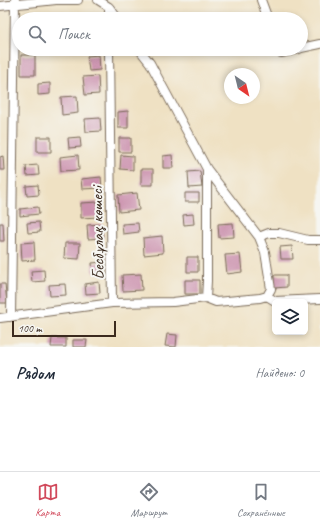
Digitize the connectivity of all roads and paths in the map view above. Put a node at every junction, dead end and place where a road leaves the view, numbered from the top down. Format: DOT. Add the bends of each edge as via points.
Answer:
graph roads {
  1 [pos="78,0"];
  2 [pos="98,0"];
  3 [pos="260,0"];
  4 [pos="15,3"];
  5 [pos="0,6"];
  6 [pos="109,7"];
  7 [pos="109,12"];
  8 [pos="113,12"];
  9 [pos="265,12"];
  10 [pos="320,44"];
  11 [pos="308,47"];
  12 [pos="14,56"];
  13 [pos="109,56"];
  14 [pos="144,56"];
  15 [pos="207,169"];
  16 [pos="259,238"];
  17 [pos="320,240"];
  18 [pos="267,296"];
  19 [pos="206,298"];
  20 [pos="320,299"];
  21 [pos="112,303"];
  22 [pos="11,317"];
  23 [pos="0,318"];
  1 -- 4 [label="street"];
  2 -- 6 [label="street"];
  3 -- 9 [label="street"];
  4 -- 5 [label="street"];
  6 -- 7 [label="street"];
  6 -- 8 [label="street"];
  10 -- 11 [label="street"];
  12 -- 22 [label="street"];
  13 -- 21 [label="street, Бесбұлақ көшесі"];
  14 -- 15 [label="street"];
  15 -- 16 [label="street"];
  15 -- 19 [label="street"];
  16 -- 17 [label="street" via="269,233 279,233 308,240"];
  16 -- 18 [label="street" via="265,252 271,289"];
  18 -- 19 [label="street" via="216,302"];
  18 -- 20 [label="street" via="275,301"];
  19 -- 21 [label="street" via="173,302"];
  21 -- 22 [label="street, Бесбұлақ көшесі"];
  22 -- 23 [label="street, Бесбұлақ көшесі"];
}
